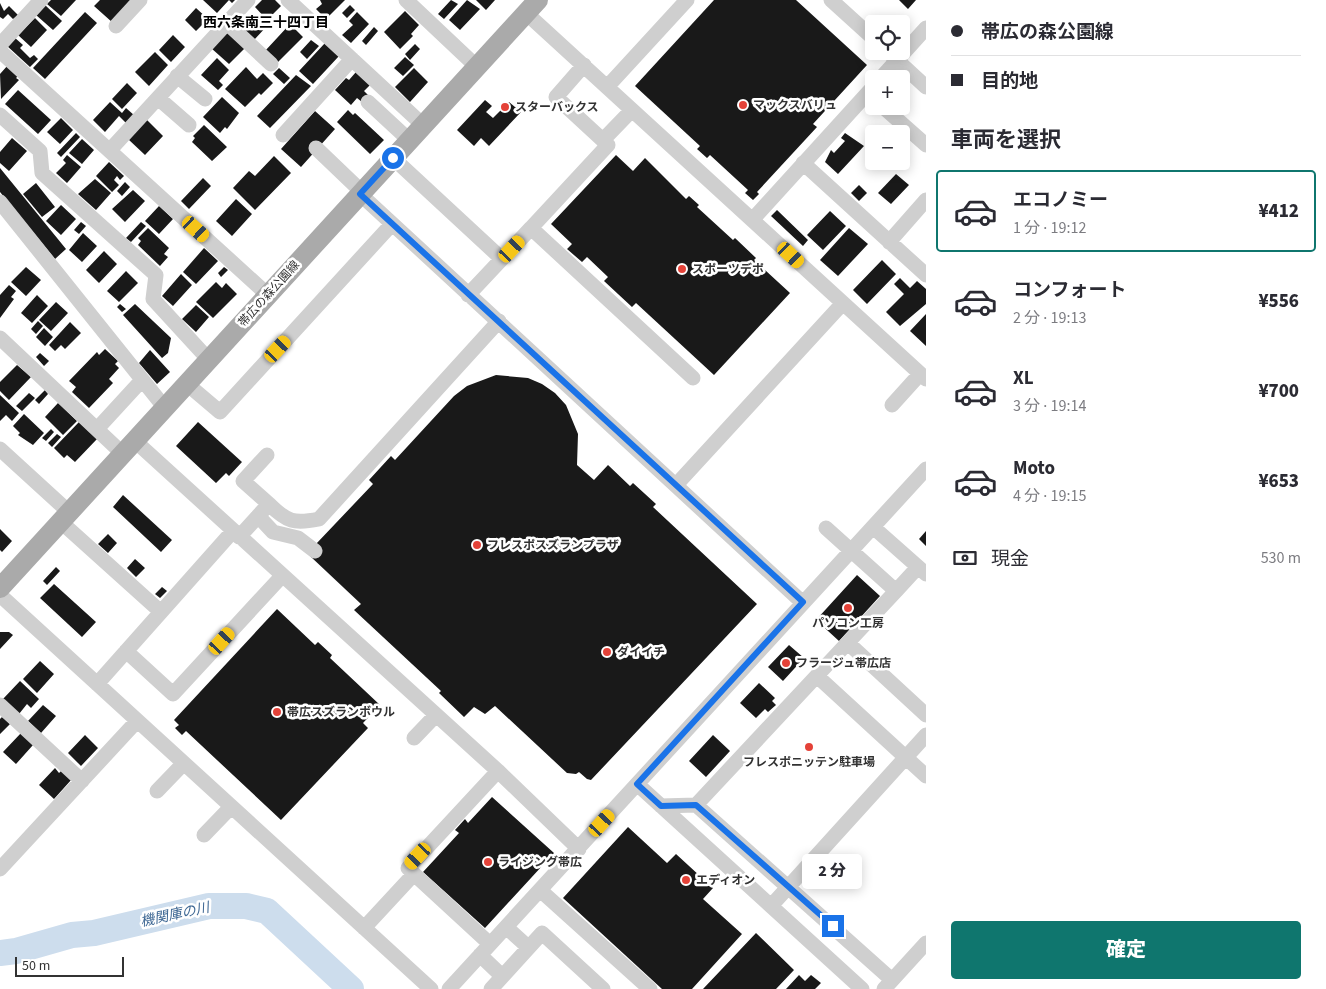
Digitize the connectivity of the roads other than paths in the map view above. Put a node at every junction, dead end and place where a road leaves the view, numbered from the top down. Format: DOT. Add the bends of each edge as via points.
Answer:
graph roads {
  1 [pos="41,0"];
  2 [pos="140,0"];
  3 [pos="248,0"];
  4 [pos="288,0"];
  5 [pos="406,0"];
  6 [pos="687,0"];
  7 [pos="831,0"];
  8 [pos="532,4"];
  9 [pos="227,23"];
  10 [pos="116,26"];
  11 [pos="926,28"];
  12 [pos="865,31"];
  13 [pos="910,41"];
  14 [pos="1,52"];
  15 [pos="352,59"];
  16 [pos="896,60"];
  17 [pos="271,64"];
  18 [pos="584,65"];
  19 [pos="477,66"];
  20 [pos="177,76"];
  21 [pos="607,87"];
  22 [pos="926,87"];
  23 [pos="158,98"];
  24 [pos="865,99"];
  25 [pos="205,100"];
  26 [pos="368,102"];
  27 [pos="632,110"];
  28 [pos="0,115"];
  29 [pos="892,115"];
  30 [pos="189,125"];
  31 [pos="423,125"];
  32 [pos="283,135"];
  33 [pos="409,140"];
  34 [pos="603,140"];
  35 [pos="926,145"];
  36 [pos="316,148"];
  37 [pos="110,150"];
  38 [pos="393,158"];
  39 [pos="803,163"];
  40 [pos="361,193"];
  41 [pos="926,200"];
  42 [pos="0,202"];
  43 [pos="753,219"];
  44 [pos="392,224"];
  45 [pos="531,228"];
  46 [pos="889,242"];
  47 [pos="502,259"];
  48 [pos="926,275"];
  49 [pos="268,295"];
  50 [pos="468,295"];
  51 [pos="843,303"];
  52 [pos="499,321"];
  53 [pos="0,338"];
  54 [pos="209,360"];
  55 [pos="923,377"];
  56 [pos="693,378"];
  57 [pos="142,380"];
  58 [pos="187,384"];
  59 [pos="892,405"];
  60 [pos="165,408"];
  61 [pos="97,429"];
  62 [pos="129,447"];
  63 [pos="0,449"];
  64 [pos="267,455"];
  65 [pos="926,469"];
  66 [pos="676,485"];
  67 [pos="269,504"];
  68 [pos="258,516"];
  69 [pos="66,517"];
  70 [pos="873,527"];
  71 [pos="826,528"];
  72 [pos="236,534"];
  73 [pos="315,551"];
  74 [pos="852,551"];
  75 [pos="922,570"];
  76 [pos="282,576"];
  77 [pos="0,588"];
  78 [pos="896,591"];
  79 [pos="0,595"];
  80 [pos="803,602"];
  81 [pos="161,612"];
  82 [pos="848,644"];
  83 [pos="126,651"];
  84 [pos="818,677"];
  85 [pos="97,684"];
  86 [pos="0,705"];
  87 [pos="926,714"];
  88 [pos="436,716"];
  89 [pos="137,721"];
  90 [pos="926,735"];
  91 [pos="414,738"];
  92 [pos="906,757"];
  93 [pos="183,764"];
  94 [pos="498,772"];
  95 [pos="926,776"];
  96 [pos="82,781"];
  97 [pos="637,784"];
  98 [pos="157,791"];
  99 [pos="696,805"];
  100 [pos="661,806"];
  101 [pos="231,807"];
  102 [pos="204,835"];
  103 [pos="579,849"];
  104 [pos="0,870"];
  105 [pos="414,874"];
  106 [pos="789,886"];
  107 [pos="540,890"];
  108 [pos="771,906"];
  109 [pos="506,927"];
  110 [pos="364,928"];
  111 [pos="926,943"];
  112 [pos="528,947"];
  113 [pos="485,949"];
  114 [pos="502,976"];
  115 [pos="888,985"];
  116 [pos="432,989"];
  117 [pos="448,989"];
  118 [pos="491,989"];
  119 [pos="603,989"];
  120 [pos="650,989"];
  121 [pos="862,989"];
  1 -- 14 [label="street"];
  2 -- 10 [label="street"];
  3 -- 9 [label="street"];
  4 -- 15 [label="street"];
  5 -- 19 [label="street"];
  6 -- 21 [label="street"];
  7 -- 12 [label="street"];
  8 -- 18 [label="street"];
  8 -- 19 [label="main road, 帯広の森公園線"];
  9 -- 17 [label="street"];
  9 -- 20 [label="street"];
  11 -- 13 [label="street"];
  14 -- 37 [label="street"];
  15 -- 31 [label="street"];
  15 -- 32 [label="street"];
  16 -- 22 [label="street"];
  18 -- 21 [label="street"];
  18 -- 34 [label="street" via="556,96"];
  19 -- 31 [label="main road, 帯広の森公園線"];
  20 -- 23 [label="street"];
  20 -- 25 [label="street"];
  21 -- 27 [label="street"];
  23 -- 30 [label="street"];
  23 -- 37 [label="street"];
  24 -- 39 [label="street"];
  26 -- 33 [label="street"];
  27 -- 34 [label="street"];
  27 -- 43 [label="street"];
  28 -- 54 [label="street" via="40,151 42,173 156,275 154,299"];
  29 -- 35 [label="street"];
  31 -- 33 [label="main road, 帯広の森公園線"];
  33 -- 38 [label="main road, 帯広の森公園線"];
  34 -- 45 [label="street" via="608,145"];
  36 -- 40 [label="street"];
  37 -- 49 [label="street"];
  38 -- 40 [label="main road, 帯広の森公園線"];
  38 -- 47 [label="street"];
  39 -- 43 [label="street"];
  39 -- 46 [label="street"];
  40 -- 44 [label="street"];
  40 -- 49 [label="main road, 帯広の森公園線"];
  41 -- 46 [label="street"];
  42 -- 57 [label="street"];
  43 -- 51 [label="street"];
  44 -- 50 [label="street"];
  44 -- 58 [label="street" via="220,412"];
  45 -- 47 [label="street"];
  45 -- 56 [label="street"];
  46 -- 48 [label="street"];
  47 -- 50 [label="street"];
  49 -- 54 [label="main road, 帯広の森公園線"];
  50 -- 52 [label="street"];
  51 -- 55 [label="street"];
  51 -- 66 [label="street"];
  52 -- 66 [label="street"];
  52 -- 67 [label="street" via="319,518 303,522 285,520"];
  53 -- 61 [label="street"];
  54 -- 58 [label="main road, 帯広の森公園線"];
  55 -- 59 [label="street"];
  57 -- 60 [label="street"];
  57 -- 61 [label="street"];
  58 -- 60 [label="main road, 帯広の森公園線"];
  60 -- 62 [label="main road, 帯広の森公園線"];
  61 -- 62 [label="street"];
  62 -- 69 [label="main road, 帯広の森公園線"];
  62 -- 72 [label="street"];
  63 -- 69 [label="street"];
  64 -- 67 [label="street" via="243,482"];
  65 -- 70 [label="street"];
  66 -- 80 [label="street"];
  67 -- 68 [label="street"];
  68 -- 72 [label="street"];
  68 -- 73 [label="street" via="273,532 298,538"];
  69 -- 77 [label="main road, 帯広の森公園線"];
  69 -- 81 [label="street"];
  70 -- 74 [label="street"];
  70 -- 75 [label="street"];
  71 -- 74 [label="street"];
  72 -- 76 [label="street"];
  72 -- 81 [label="street"];
  74 -- 78 [label="street"];
  74 -- 80 [label="street"];
  75 -- 78 [label="street"];
  76 -- 83 [label="street" via="173,694"];
  76 -- 88 [label="street"];
  78 -- 82 [label="street"];
  79 -- 85 [label="street"];
  80 -- 97 [label="street"];
  81 -- 83 [label="street"];
  82 -- 84 [label="street"];
  82 -- 87 [label="street"];
  83 -- 85 [label="street"];
  84 -- 92 [label="street"];
  84 -- 99 [label="street"];
  85 -- 89 [label="street"];
  86 -- 96 [label="street"];
  88 -- 91 [label="street"];
  88 -- 94 [label="street"];
  89 -- 93 [label="street"];
  89 -- 96 [label="street"];
  90 -- 92 [label="street"];
  92 -- 95 [label="street"];
  92 -- 106 [label="street"];
  93 -- 98 [label="street"];
  93 -- 101 [label="street"];
  94 -- 103 [label="street"];
  94 -- 105 [label="street" via="408,868"];
  96 -- 104 [label="street"];
  97 -- 100 [label="street"];
  97 -- 103 [label="street"];
  99 -- 100 [label="street"];
  99 -- 106 [label="street"];
  100 -- 108 [label="street"];
  101 -- 102 [label="street"];
  101 -- 110 [label="street"];
  103 -- 107 [label="street"];
  105 -- 110 [label="street"];
  105 -- 113 [label="street"];
  106 -- 108 [label="street"];
  106 -- 115 [label="street"];
  107 -- 109 [label="street"];
  107 -- 120 [label="street"];
  108 -- 121 [label="street"];
  109 -- 112 [label="street"];
  109 -- 113 [label="street"];
  110 -- 116 [label="street"];
  111 -- 115 [label="street"];
  112 -- 114 [label="street"];
  112 -- 119 [label="street" via="542,932"];
  113 -- 114 [label="street"];
  113 -- 117 [label="street"];
  114 -- 118 [label="street"];
}
